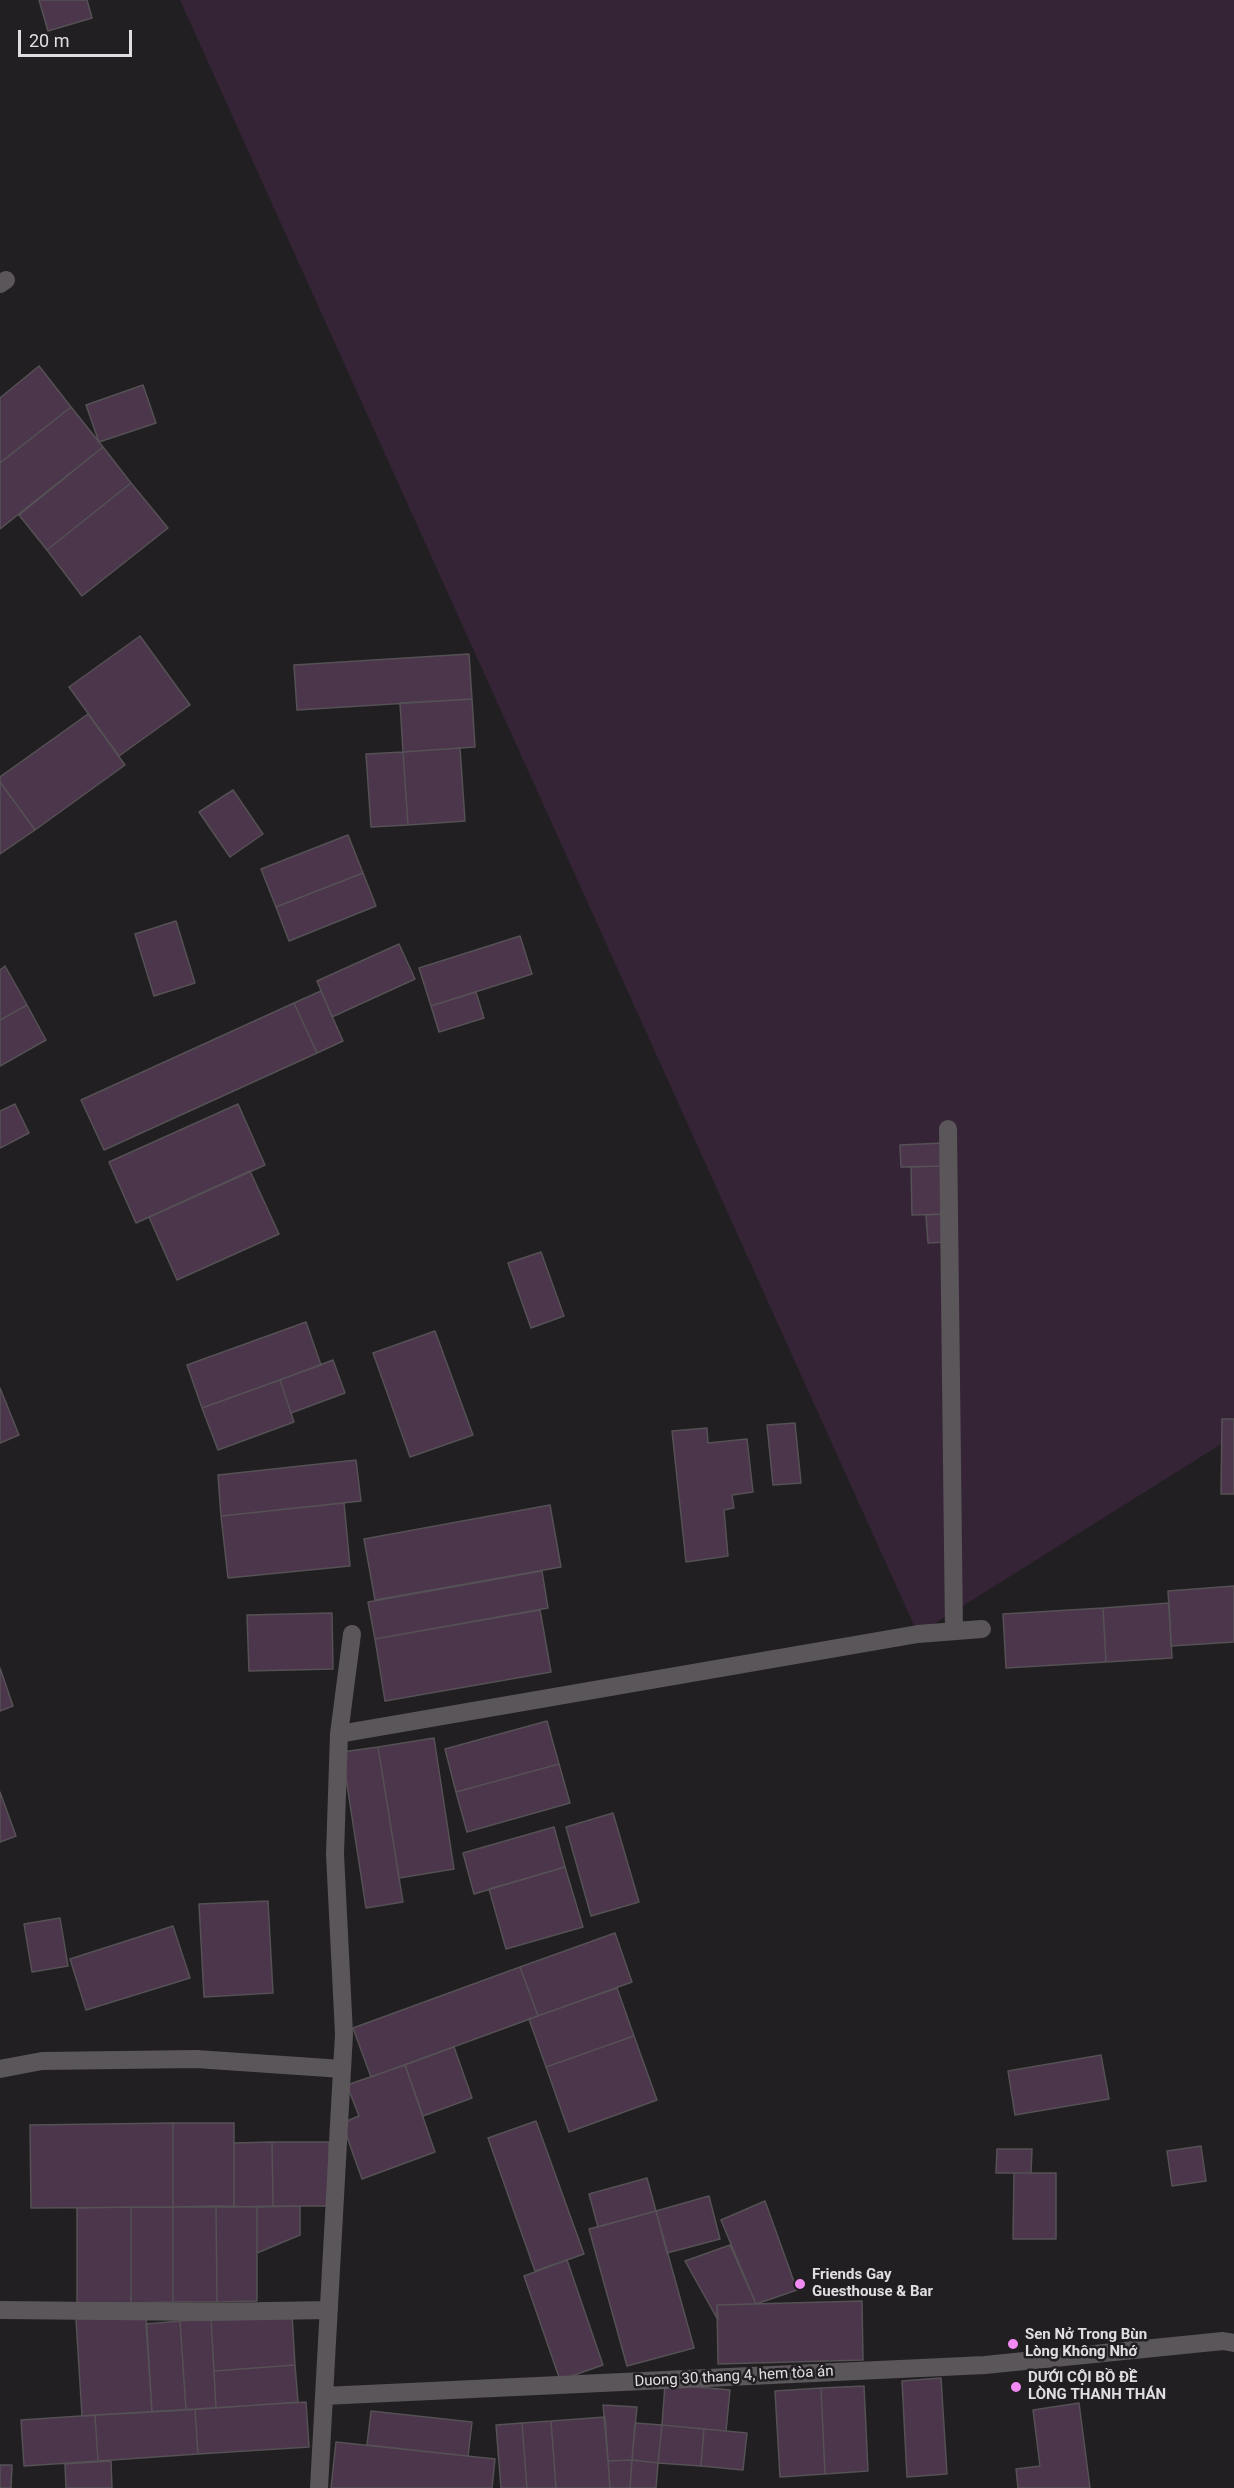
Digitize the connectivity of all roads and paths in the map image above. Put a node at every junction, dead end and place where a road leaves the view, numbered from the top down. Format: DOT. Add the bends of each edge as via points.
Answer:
graph roads {
  1 [pos="948,1129"];
  2 [pos="982,1629"];
  3 [pos="954,1630"];
  4 [pos="352,1634"];
  5 [pos="339,1734"];
  6 [pos="0,2069"];
  7 [pos="342,2069"];
  8 [pos="0,2310"];
  9 [pos="329,2310"];
  10 [pos="1234,2343"];
  11 [pos="324,2396"];
  12 [pos="320,2488"];
  1 -- 3 [label="street"];
  2 -- 3 [label="street"];
  3 -- 5 [label="street"];
  4 -- 5 [label="street"];
  5 -- 7 [label="street" via="335,1854 344,2034"];
  6 -- 7 [label="street" via="42,2061 196,2058"];
  7 -- 9 [label="street"];
  8 -- 9 [label="street"];
  9 -- 11 [label="street"];
  10 -- 11 [label="street, Duong 30 thang 4, hem tòa án" via="986,2365"];
  11 -- 12 [label="street"];
}
